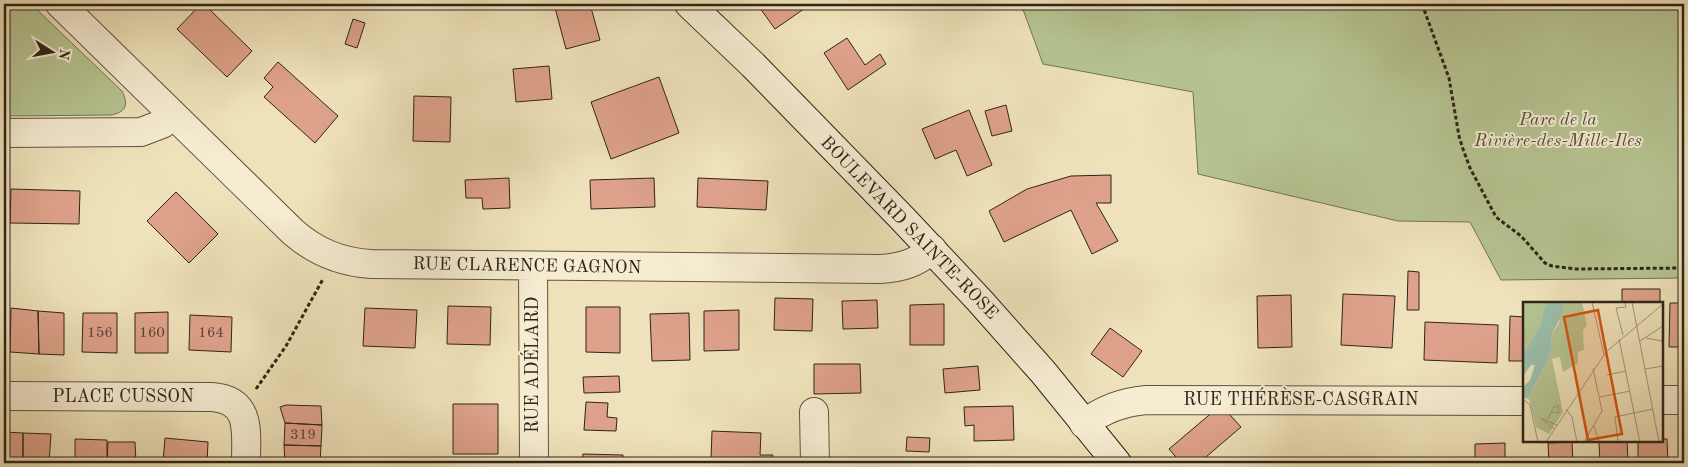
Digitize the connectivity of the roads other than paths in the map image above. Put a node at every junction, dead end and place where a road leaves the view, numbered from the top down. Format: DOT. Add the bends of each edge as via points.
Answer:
graph roads {
  1 [pos="60,4"];
  2 [pos="689,4"];
  3 [pos="172,115"];
  4 [pos="4,133"];
  5 [pos="932,249"];
  6 [pos="533,266"];
  7 [pos="4,396"];
  8 [pos="1663,400"];
  9 [pos="1684,400"];
  10 [pos="1523,401"];
  11 [pos="814,412"];
  12 [pos="1084,424"];
  13 [pos="246,463"];
  14 [pos="534,463"];
  15 [pos="815,463"];
  16 [pos="1117,463"];
  1 -- 3 [label="street, RUE CLARENCE GAGNON"];
  2 -- 5 [label="street, BOULEVARD SAINTE-ROSE"];
  3 -- 4 [label="street" via="162,124 141,132"];
  3 -- 6 [label="street, RUE CLARENCE GAGNON" via="293,232 330,256 371,264"];
  5 -- 6 [label="street, RUE CLARENCE GAGNON" via="911,264 889,268"];
  5 -- 12 [label="street, BOULEVARD SAINTE-ROSE" via="1026,352"];
  6 -- 14 [label="street, RUE ADÉLARD"];
  7 -- 13 [label="street, PLACE CUSSON" via="247,399 243,413"];
  8 -- 9 [label="street"];
  10 -- 12 [label="street, RUE THÉRÈSE-CASGRAIN" via="1146,400 1107,409"];
  11 -- 15 [label="street"];
  12 -- 16 [label="street, BOULEVARD SAINTE-ROSE"];
}
